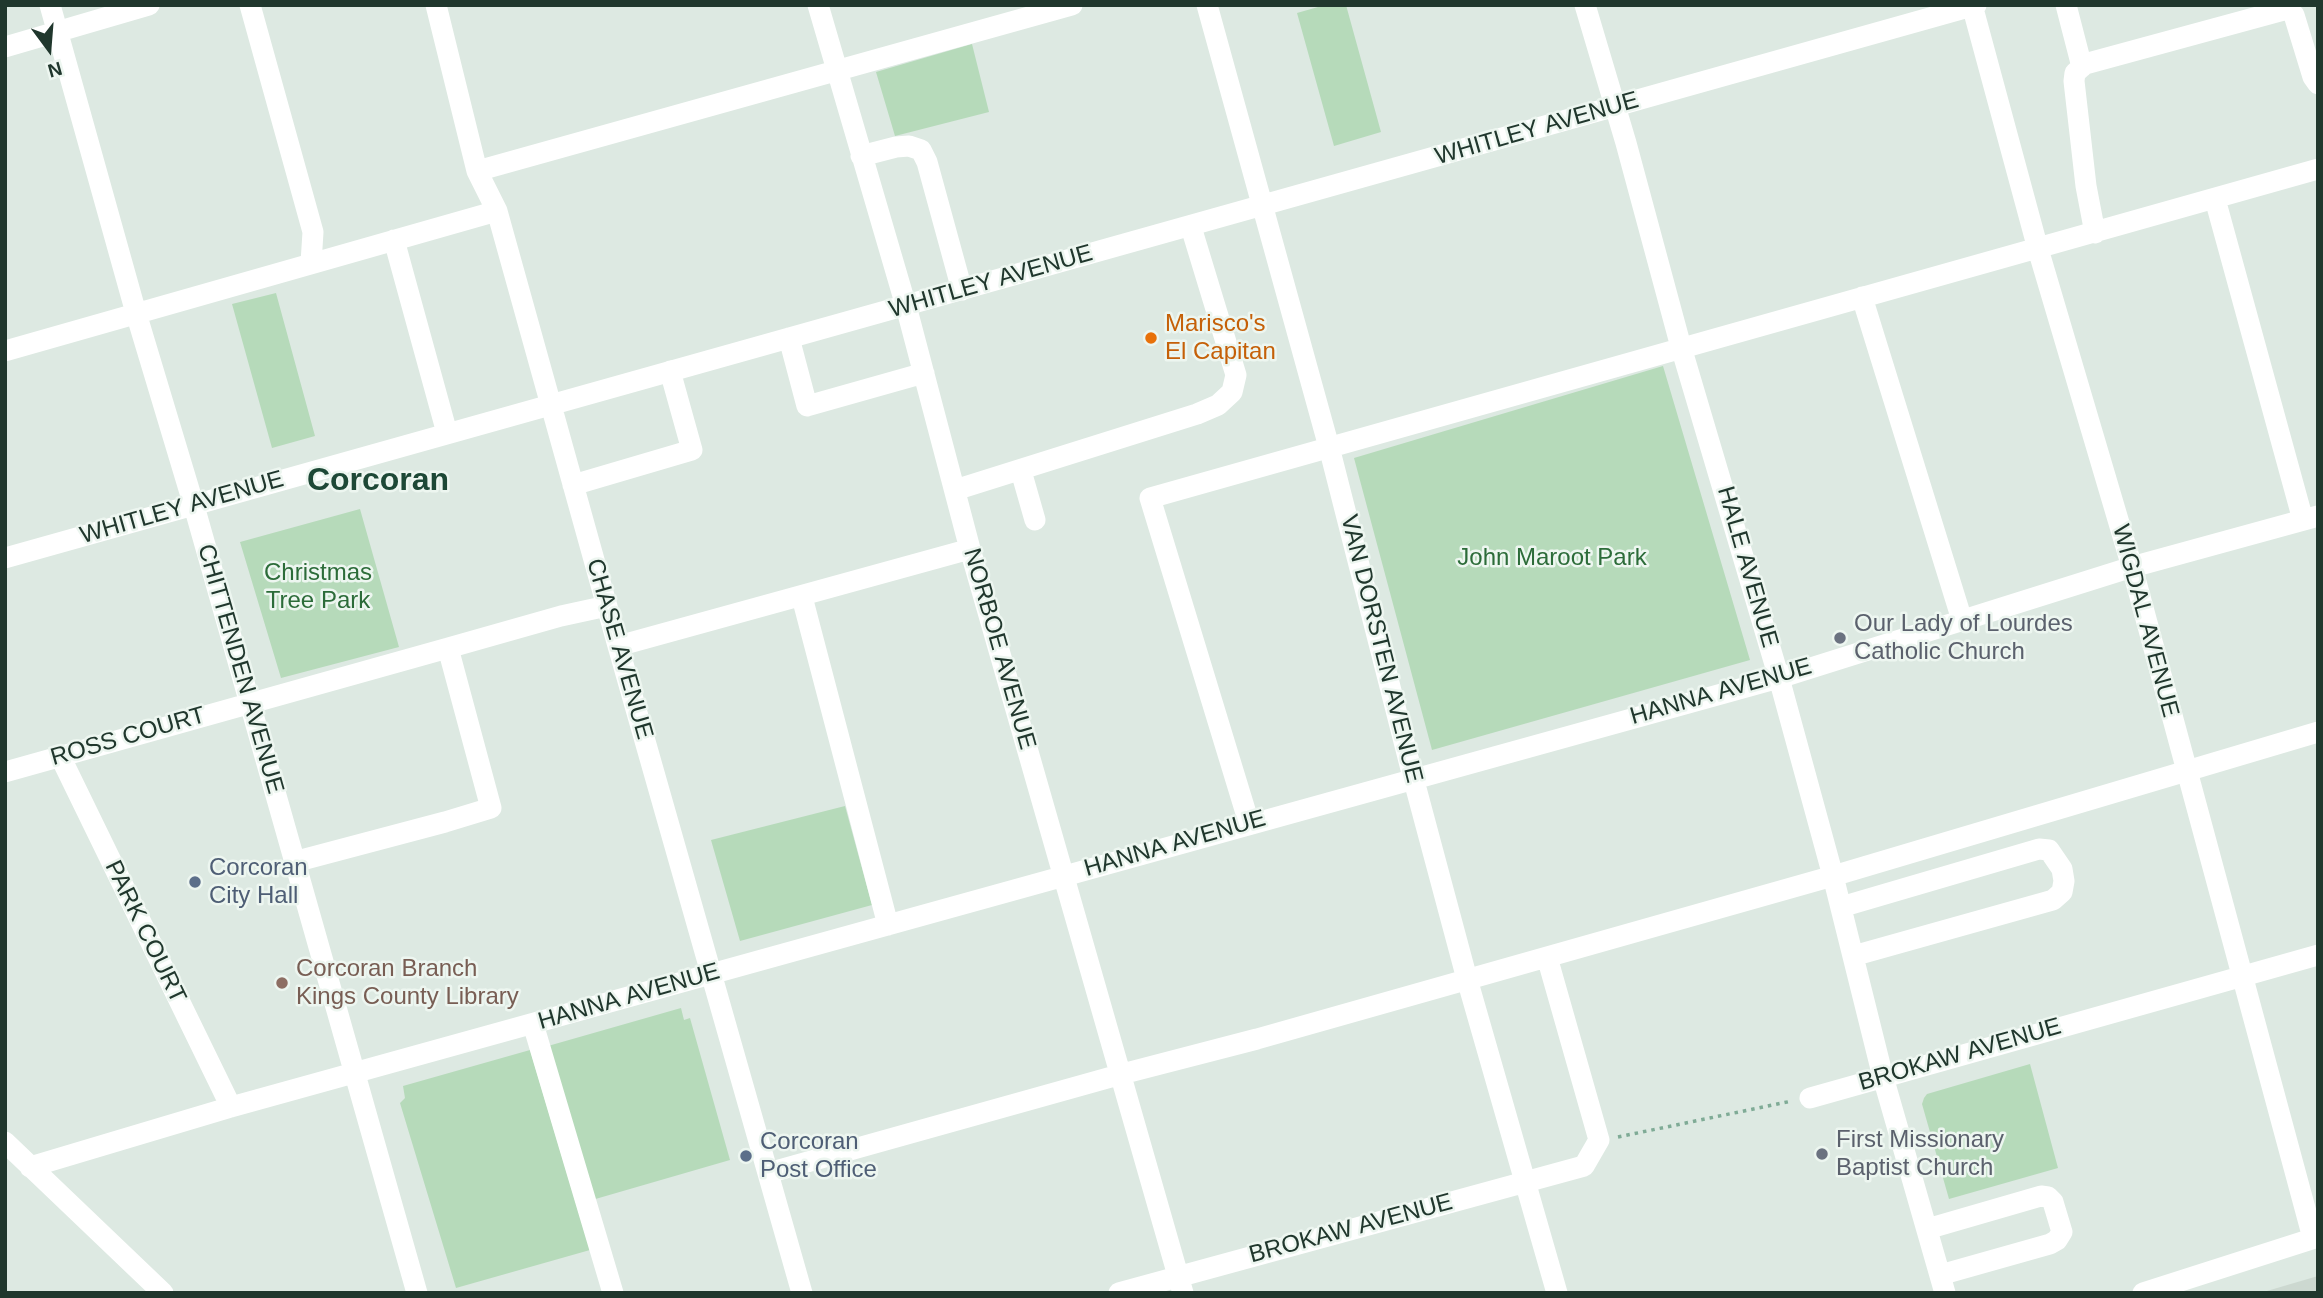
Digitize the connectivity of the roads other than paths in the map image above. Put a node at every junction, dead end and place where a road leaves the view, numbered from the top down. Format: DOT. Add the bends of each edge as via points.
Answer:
graph roads {
  1 [pos="50,5"];
  2 [pos="149,5"];
  3 [pos="250,5"];
  4 [pos="436,5"];
  5 [pos="818,5"];
  6 [pos="1072,5"];
  7 [pos="1207,5"];
  8 [pos="1585,5"];
  9 [pos="2066,5"];
  10 [pos="1974,6"];
  11 [pos="58,32"];
  12 [pos="5,47"];
  13 [pos="2082,67"];
  14 [pos="836,70"];
  15 [pos="2318,84"];
  16 [pos="1615,107"];
  17 [pos="861,156"];
  18 [pos="2318,169"];
  19 [pos="477,171"];
  20 [pos="2215,199"];
  21 [pos="1263,207"];
  22 [pos="497,211"];
  23 [pos="1191,227"];
  24 [pos="2095,233"];
  25 [pos="394,240"];
  26 [pos="2038,249"];
  27 [pos="311,263"];
  28 [pos="962,290"];
  29 [pos="1862,298"];
  30 [pos="906,306"];
  31 [pos="136,313"];
  32 [pos="789,338"];
  33 [pos="1682,347"];
  34 [pos="5,351"];
  35 [pos="670,371"];
  36 [pos="924,373"];
  37 [pos="551,404"];
  38 [pos="447,433"];
  39 [pos="1329,447"];
  40 [pos="1021,471"];
  41 [pos="573,485"];
  42 [pos="954,490"];
  43 [pos="194,506"];
  44 [pos="2310,518"];
  45 [pos="1035,520"];
  46 [pos="970,549"];
  47 [pos="5,558"];
  48 [pos="2132,567"];
  49 [pos="802,597"];
  50 [pos="607,606"];
  51 [pos="1962,620"];
  52 [pos="618,646"];
  53 [pos="448,648"];
  54 [pos="1779,677"];
  55 [pos="250,703"];
  56 [pos="2318,732"];
  57 [pos="60,756"];
  58 [pos="5,772"];
  59 [pos="2186,772"];
  60 [pos="1413,778"];
  61 [pos="1249,823"];
  62 [pos="293,862"];
  63 [pos="1065,876"];
  64 [pos="1833,876"];
  65 [pos="1841,907"];
  66 [pos="888,925"];
  67 [pos="2318,955"];
  68 [pos="1853,956"];
  69 [pos="1547,957"];
  70 [pos="710,975"];
  71 [pos="2241,976"];
  72 [pos="1467,979"];
  73 [pos="533,1024"];
  74 [pos="354,1073"];
  75 [pos="1122,1074"];
  76 [pos="1883,1077"];
  77 [pos="1810,1098"];
  78 [pos="231,1107"];
  79 [pos="5,1142"];
  80 [pos="30,1167"];
  81 [pos="768,1173"];
  82 [pos="1526,1182"];
  83 [pos="1927,1229"];
  84 [pos="2315,1237"];
  85 [pos="1181,1284"];
  86 [pos="1942,1284"];
  87 [pos="163,1293"];
  88 [pos="417,1293"];
  89 [pos="613,1293"];
  90 [pos="802,1293"];
  91 [pos="1119,1293"];
  92 [pos="1557,1293"];
  93 [pos="2143,1293"];
  1 -- 11 [label="street, CHITTENDEN AVENUE"];
  2 -- 11 [label="street"];
  3 -- 27 [label="street" via="313,232"];
  4 -- 19 [label="street, CHASE AVENUE"];
  5 -- 14 [label="street, NORBOE AVENUE"];
  6 -- 14 [label="street"];
  7 -- 21 [label="street, VAN DORSTEN AVENUE"];
  8 -- 16 [label="street, HALE AVENUE"];
  9 -- 13 [label="street"];
  10 -- 16 [label="street, WHITLEY AVENUE"];
  10 -- 26 [label="street, WIGDAL AVENUE"];
  11 -- 12 [label="street"];
  11 -- 31 [label="street, CHITTENDEN AVENUE"];
  13 -- 15 [label="street" via="2287,9 2294,15"];
  13 -- 24 [label="street" via="2074,73 2074,81"];
  14 -- 17 [label="street, NORBOE AVENUE"];
  14 -- 19 [label="street"];
  16 -- 21 [label="street, WHITLEY AVENUE"];
  16 -- 33 [label="street, HALE AVENUE"];
  17 -- 28 [label="street" via="896,147 921,150"];
  17 -- 30 [label="street, NORBOE AVENUE"];
  18 -- 20 [label="street"];
  19 -- 22 [label="street, CHASE AVENUE"];
  20 -- 24 [label="street"];
  20 -- 44 [label="street"];
  21 -- 23 [label="street, WHITLEY AVENUE"];
  21 -- 39 [label="street, VAN DORSTEN AVENUE"];
  22 -- 25 [label="street"];
  22 -- 37 [label="street, CHASE AVENUE"];
  23 -- 28 [label="street, WHITLEY AVENUE"];
  23 -- 40 [label="street" via="1236,375 1231,392 1197,415"];
  24 -- 26 [label="street"];
  25 -- 27 [label="street"];
  25 -- 38 [label="street"];
  26 -- 29 [label="street"];
  26 -- 48 [label="street, WIGDAL AVENUE"];
  27 -- 31 [label="street"];
  28 -- 30 [label="street, WHITLEY AVENUE"];
  29 -- 33 [label="street"];
  29 -- 51 [label="street"];
  30 -- 32 [label="street, WHITLEY AVENUE"];
  30 -- 36 [label="street, NORBOE AVENUE"];
  31 -- 34 [label="street"];
  31 -- 43 [label="street, CHITTENDEN AVENUE"];
  32 -- 35 [label="street, WHITLEY AVENUE"];
  32 -- 36 [label="street" via="807,406"];
  33 -- 39 [label="street"];
  33 -- 54 [label="street, HALE AVENUE"];
  35 -- 37 [label="street, WHITLEY AVENUE"];
  35 -- 41 [label="street" via="692,450"];
  36 -- 42 [label="street, NORBOE AVENUE"];
  37 -- 38 [label="street, WHITLEY AVENUE"];
  37 -- 41 [label="street, CHASE AVENUE"];
  38 -- 43 [label="street, WHITLEY AVENUE"];
  39 -- 60 [label="street, VAN DORSTEN AVENUE"];
  39 -- 61 [label="street" via="1150,498"];
  40 -- 42 [label="street"];
  40 -- 45 [label="street"];
  41 -- 50 [label="street, CHASE AVENUE"];
  42 -- 46 [label="street, NORBOE AVENUE"];
  43 -- 47 [label="street, WHITLEY AVENUE"];
  43 -- 55 [label="street, CHITTENDEN AVENUE"];
  44 -- 48 [label="street, HANNA AVENUE"];
  46 -- 49 [label="street"];
  46 -- 63 [label="street, NORBOE AVENUE"];
  48 -- 51 [label="street, HANNA AVENUE"];
  48 -- 59 [label="street, WIGDAL AVENUE"];
  49 -- 52 [label="street"];
  49 -- 66 [label="street"];
  50 -- 52 [label="street, CHASE AVENUE"];
  50 -- 53 [label="street, ROSS COURT"];
  51 -- 54 [label="street, HANNA AVENUE"];
  52 -- 70 [label="street, CHASE AVENUE"];
  53 -- 55 [label="street, ROSS COURT"];
  53 -- 62 [label="street" via="491,808"];
  54 -- 60 [label="street, HANNA AVENUE"];
  54 -- 64 [label="street, HALE AVENUE"];
  55 -- 57 [label="street, ROSS COURT"];
  55 -- 62 [label="street, CHITTENDEN AVENUE"];
  56 -- 59 [label="street"];
  57 -- 58 [label="street, ROSS COURT"];
  57 -- 78 [label="street, PARK COURT"];
  59 -- 64 [label="street"];
  59 -- 71 [label="street, WIGDAL AVENUE"];
  60 -- 61 [label="street, HANNA AVENUE"];
  60 -- 72 [label="street, VAN DORSTEN AVENUE"];
  61 -- 63 [label="street, HANNA AVENUE"];
  62 -- 74 [label="street, CHITTENDEN AVENUE"];
  63 -- 66 [label="street, HANNA AVENUE"];
  63 -- 75 [label="street, NORBOE AVENUE"];
  64 -- 65 [label="street, HALE AVENUE"];
  64 -- 69 [label="street"];
  65 -- 68 [label="street, HALE AVENUE"];
  65 -- 68 [label="street" via="2039,849 2049,850 2062,869 2062,892 2053,900"];
  66 -- 70 [label="street, HANNA AVENUE"];
  67 -- 71 [label="street, BROKAW AVENUE"];
  68 -- 76 [label="street, HALE AVENUE"];
  69 -- 72 [label="street"];
  69 -- 82 [label="street, BROKAW AVENUE" via="1599,1140 1584,1166"];
  70 -- 73 [label="street, HANNA AVENUE"];
  70 -- 81 [label="street, CHASE AVENUE"];
  71 -- 76 [label="street, BROKAW AVENUE"];
  71 -- 84 [label="street, WIGDAL AVENUE"];
  72 -- 75 [label="street"];
  72 -- 82 [label="street, VAN DORSTEN AVENUE"];
  73 -- 74 [label="street, HANNA AVENUE"];
  73 -- 89 [label="street"];
  74 -- 78 [label="street, HANNA AVENUE"];
  74 -- 88 [label="street, CHITTENDEN AVENUE"];
  75 -- 81 [label="street"];
  75 -- 85 [label="street, NORBOE AVENUE"];
  76 -- 77 [label="street, BROKAW AVENUE"];
  76 -- 83 [label="street, HALE AVENUE"];
  78 -- 80 [label="street, HANNA AVENUE"];
  79 -- 80 [label="street"];
  80 -- 87 [label="street"];
  81 -- 90 [label="street, CHASE AVENUE"];
  82 -- 85 [label="street, BROKAW AVENUE"];
  82 -- 92 [label="street, VAN DORSTEN AVENUE"];
  83 -- 86 [label="street, HALE AVENUE"];
  83 -- 86 [label="street" via="2042,1196 2053,1202 2062,1232 2050,1244"];
  84 -- 93 [label="street"];
  85 -- 91 [label="street, BROKAW AVENUE"];
}
